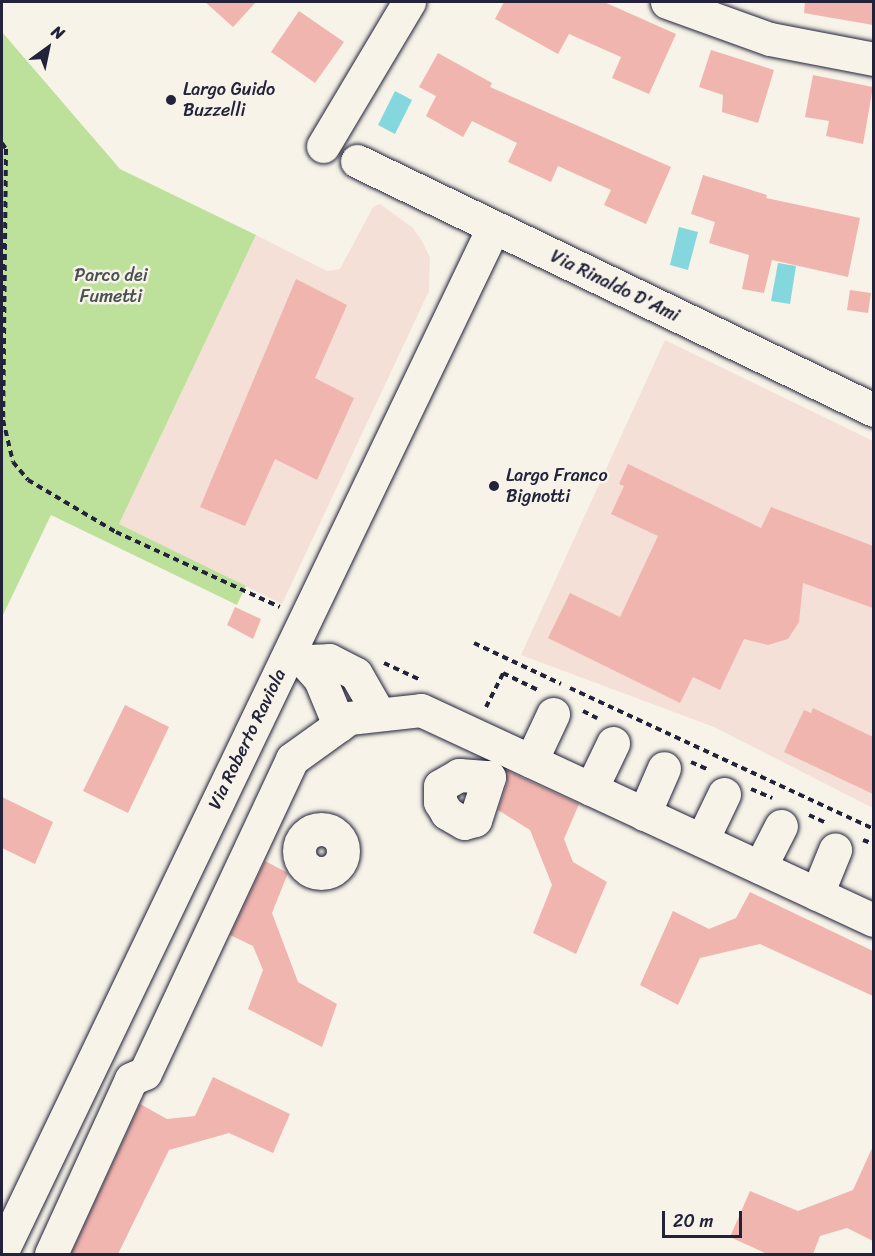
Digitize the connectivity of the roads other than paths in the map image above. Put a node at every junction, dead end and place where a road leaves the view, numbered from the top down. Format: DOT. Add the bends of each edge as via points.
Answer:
graph roads {
  1 [pos="667,2"];
  2 [pos="400,5"];
  3 [pos="873,59"];
  4 [pos="323,146"];
  5 [pos="357,161"];
  6 [pos="493,228"];
  7 [pos="873,410"];
  8 [pos="297,657"];
  9 [pos="558,705"];
  10 [pos="379,714"];
  11 [pos="339,725"];
  12 [pos="610,733"];
  13 [pos="519,755"];
  14 [pos="672,762"];
  15 [pos="489,777"];
  16 [pos="726,784"];
  17 [pos="591,789"];
  18 [pos="785,812"];
  19 [pos="644,813"];
  20 [pos="839,836"];
  21 [pos="253,838"];
  22 [pos="702,840"];
  23 [pos="299,850"];
  24 [pos="760,867"];
  25 [pos="817,894"];
  26 [pos="873,921"];
  27 [pos="2,1251"];
  28 [pos="51,1254"];
  1 -- 3 [label="street" via="770,39"];
  2 -- 4 [label="street"];
  5 -- 6 [label="street, Via Rinaldo D'Ami"];
  6 -- 7 [label="street, Via Rinaldo D'Ami"];
  6 -- 8 [label="street, Via Roberto Raviola" via="306,618"];
  8 -- 10 [label="street" via="329,660 356,674"];
  8 -- 11 [label="street" via="331,698"];
  8 -- 27 [label="street, Via Roberto Raviola"];
  9 -- 13 [label="street"];
  10 -- 11 [label="street" via="349,718"];
  10 -- 13 [label="street" via="421,710"];
  11 -- 21 [label="street" via="292,759"];
  12 -- 17 [label="street"];
  13 -- 15 [label="street"];
  13 -- 17 [label="street"];
  14 -- 19 [label="street"];
  16 -- 22 [label="street"];
  17 -- 19 [label="street"];
  18 -- 24 [label="street"];
  19 -- 22 [label="street"];
  20 -- 25 [label="street"];
  21 -- 23 [label="street"];
  21 -- 28 [label="street" via="145,1073 131,1079"];
  22 -- 24 [label="street"];
  24 -- 25 [label="street"];
  25 -- 26 [label="street"];
}
